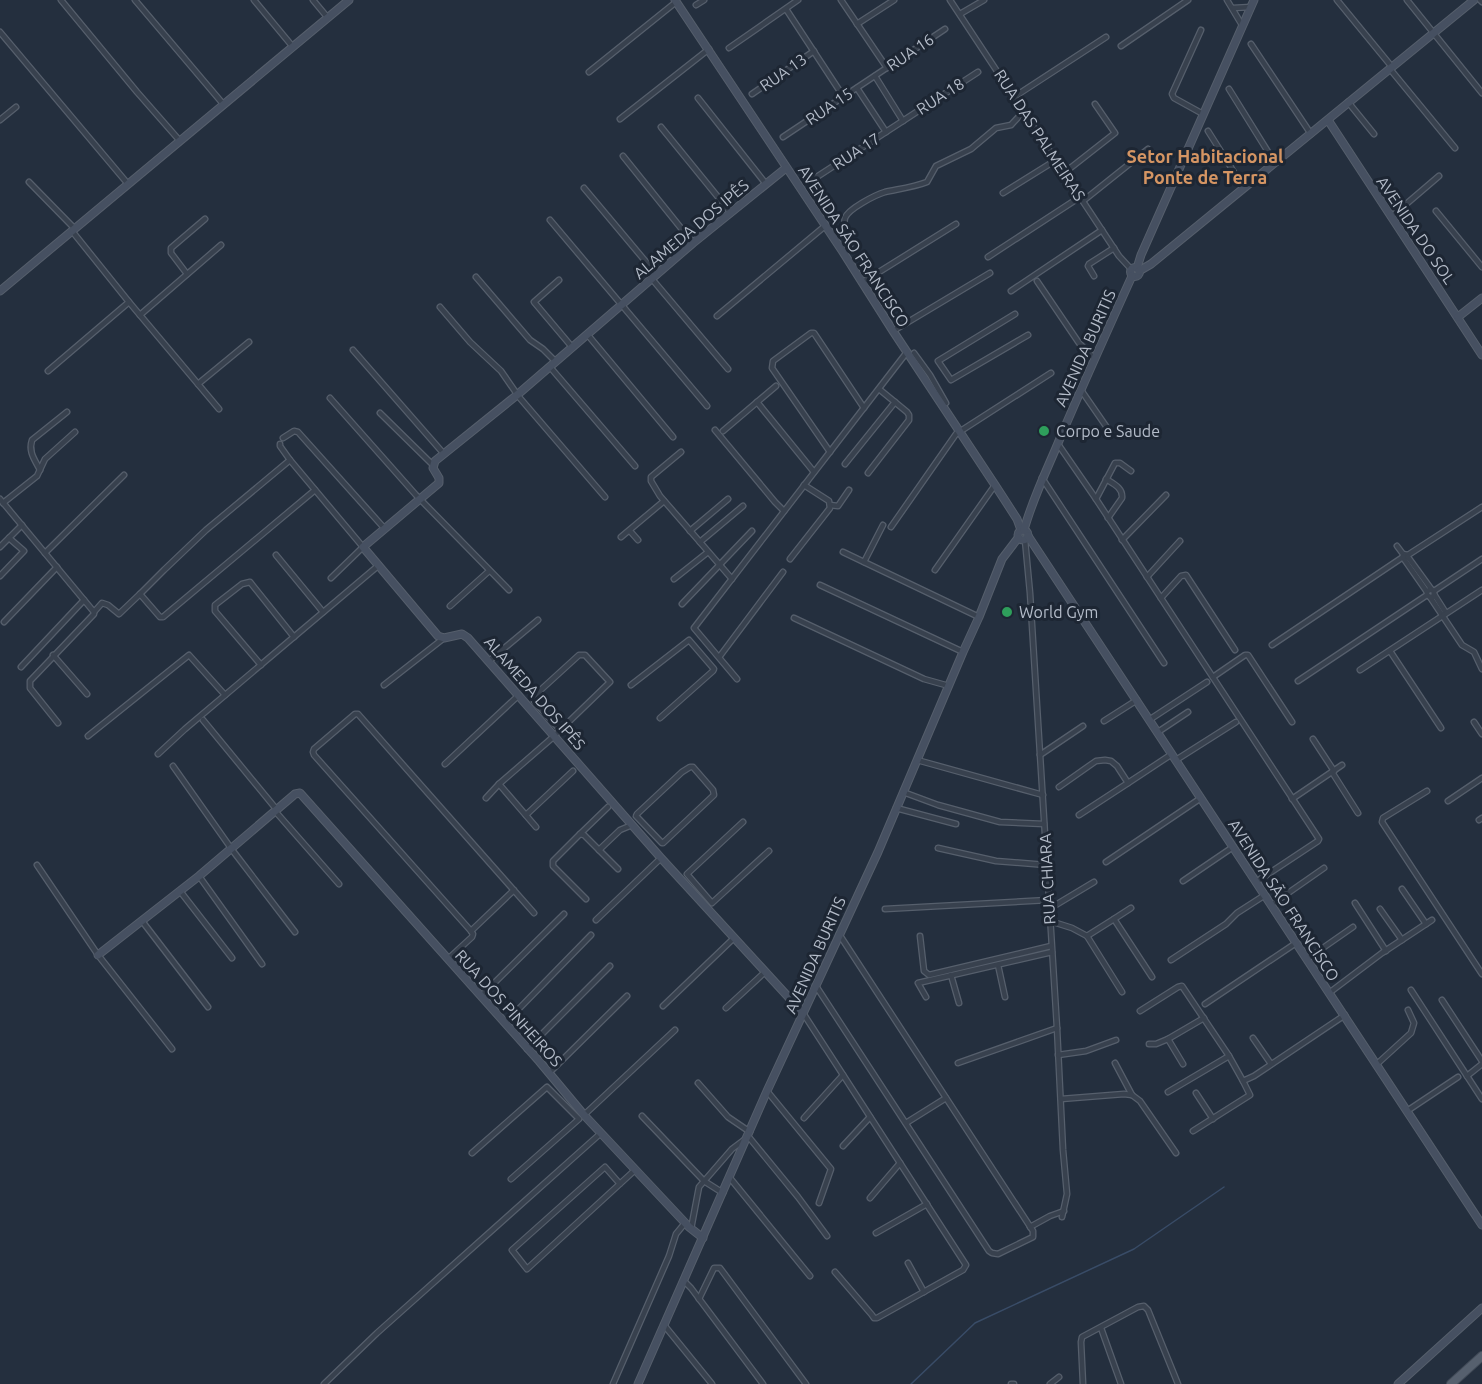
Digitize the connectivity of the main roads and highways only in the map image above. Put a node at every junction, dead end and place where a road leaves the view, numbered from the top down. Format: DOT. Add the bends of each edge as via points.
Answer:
graph roads {
  1 [pos="1482,1356"];
  2 [pos="1451,1384"];
  1 -- 2 [label="main road"];
}
